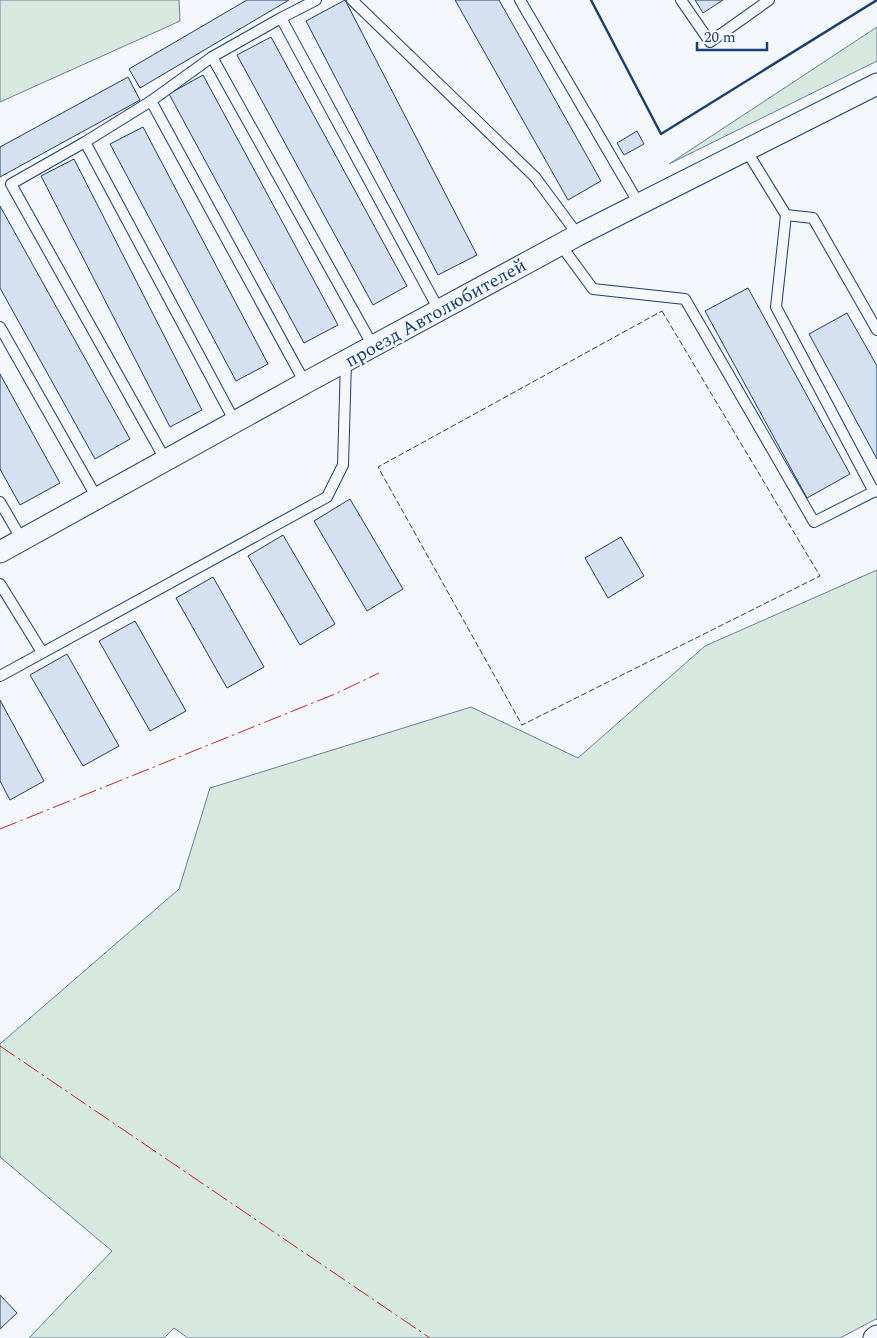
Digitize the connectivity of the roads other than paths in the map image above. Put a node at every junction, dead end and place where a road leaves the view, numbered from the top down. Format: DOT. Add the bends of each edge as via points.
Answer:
graph roads {
  1 [pos="316,0"];
  2 [pos="352,0"];
  3 [pos="520,0"];
  4 [pos="681,0"];
  5 [pos="769,0"];
  6 [pos="281,18"];
  7 [pos="212,57"];
  8 [pos="877,84"];
  9 [pos="151,101"];
  10 [pos="86,142"];
  11 [pos="746,150"];
  12 [pos="639,204"];
  13 [pos="786,216"];
  14 [pos="569,240"];
  15 [pos="439,310"];
  16 [pos="0,327"];
  17 [pos="877,330"];
  18 [pos="372,346"];
  19 [pos="346,361"];
  20 [pos="305,383"];
  21 [pos="235,422"];
  22 [pos="166,461"];
  23 [pos="875,491"];
  24 [pos="97,498"];
  25 [pos="0,502"];
  26 [pos="22,540"];
  27 [pos="0,552"];
  28 [pos="0,584"];
  29 [pos="42,652"];
  30 [pos="0,676"];
  1 -- 6 [label="lane"];
  2 -- 14 [label="lane" via="535,177"];
  3 -- 12 [label="lane"];
  4 -- 5 [label="lane" via="710,42"];
  6 -- 7 [label="lane"];
  6 -- 15 [label="lane"];
  7 -- 9 [label="lane"];
  7 -- 18 [label="lane"];
  8 -- 11 [label="street, проезд Автолюбителей"];
  9 -- 10 [label="lane"];
  9 -- 20 [label="lane"];
  10 -- 21 [label="lane"];
  10 -- 22 [label="lane" via="12,184"];
  11 -- 12 [label="street, проезд Автолюбителей"];
  11 -- 13 [label="lane"];
  12 -- 14 [label="street, проезд Автолюбителей"];
  13 -- 17 [label="lane" via="813,218"];
  13 -- 23 [label="lane" via="776,306"];
  14 -- 15 [label="street, проезд Автолюбителей"];
  14 -- 23 [label="lane" via="593,290 685,299 814,522"];
  15 -- 18 [label="street, проезд Автолюбителей"];
  16 -- 24 [label="lane"];
  18 -- 19 [label="street, проезд Автолюбителей"];
  19 -- 20 [label="street, проезд Автолюбителей"];
  19 -- 29 [label="lane" via="343,465 327,498"];
  20 -- 21 [label="street, проезд Автолюбителей"];
  21 -- 22 [label="street, проезд Автолюбителей"];
  22 -- 24 [label="street, проезд Автолюбителей"];
  24 -- 26 [label="street, проезд Автолюбителей"];
  25 -- 26 [label="lane"];
  26 -- 27 [label="street, проезд Автолюбителей"];
  28 -- 29 [label="lane"];
  29 -- 30 [label="lane"];
}
